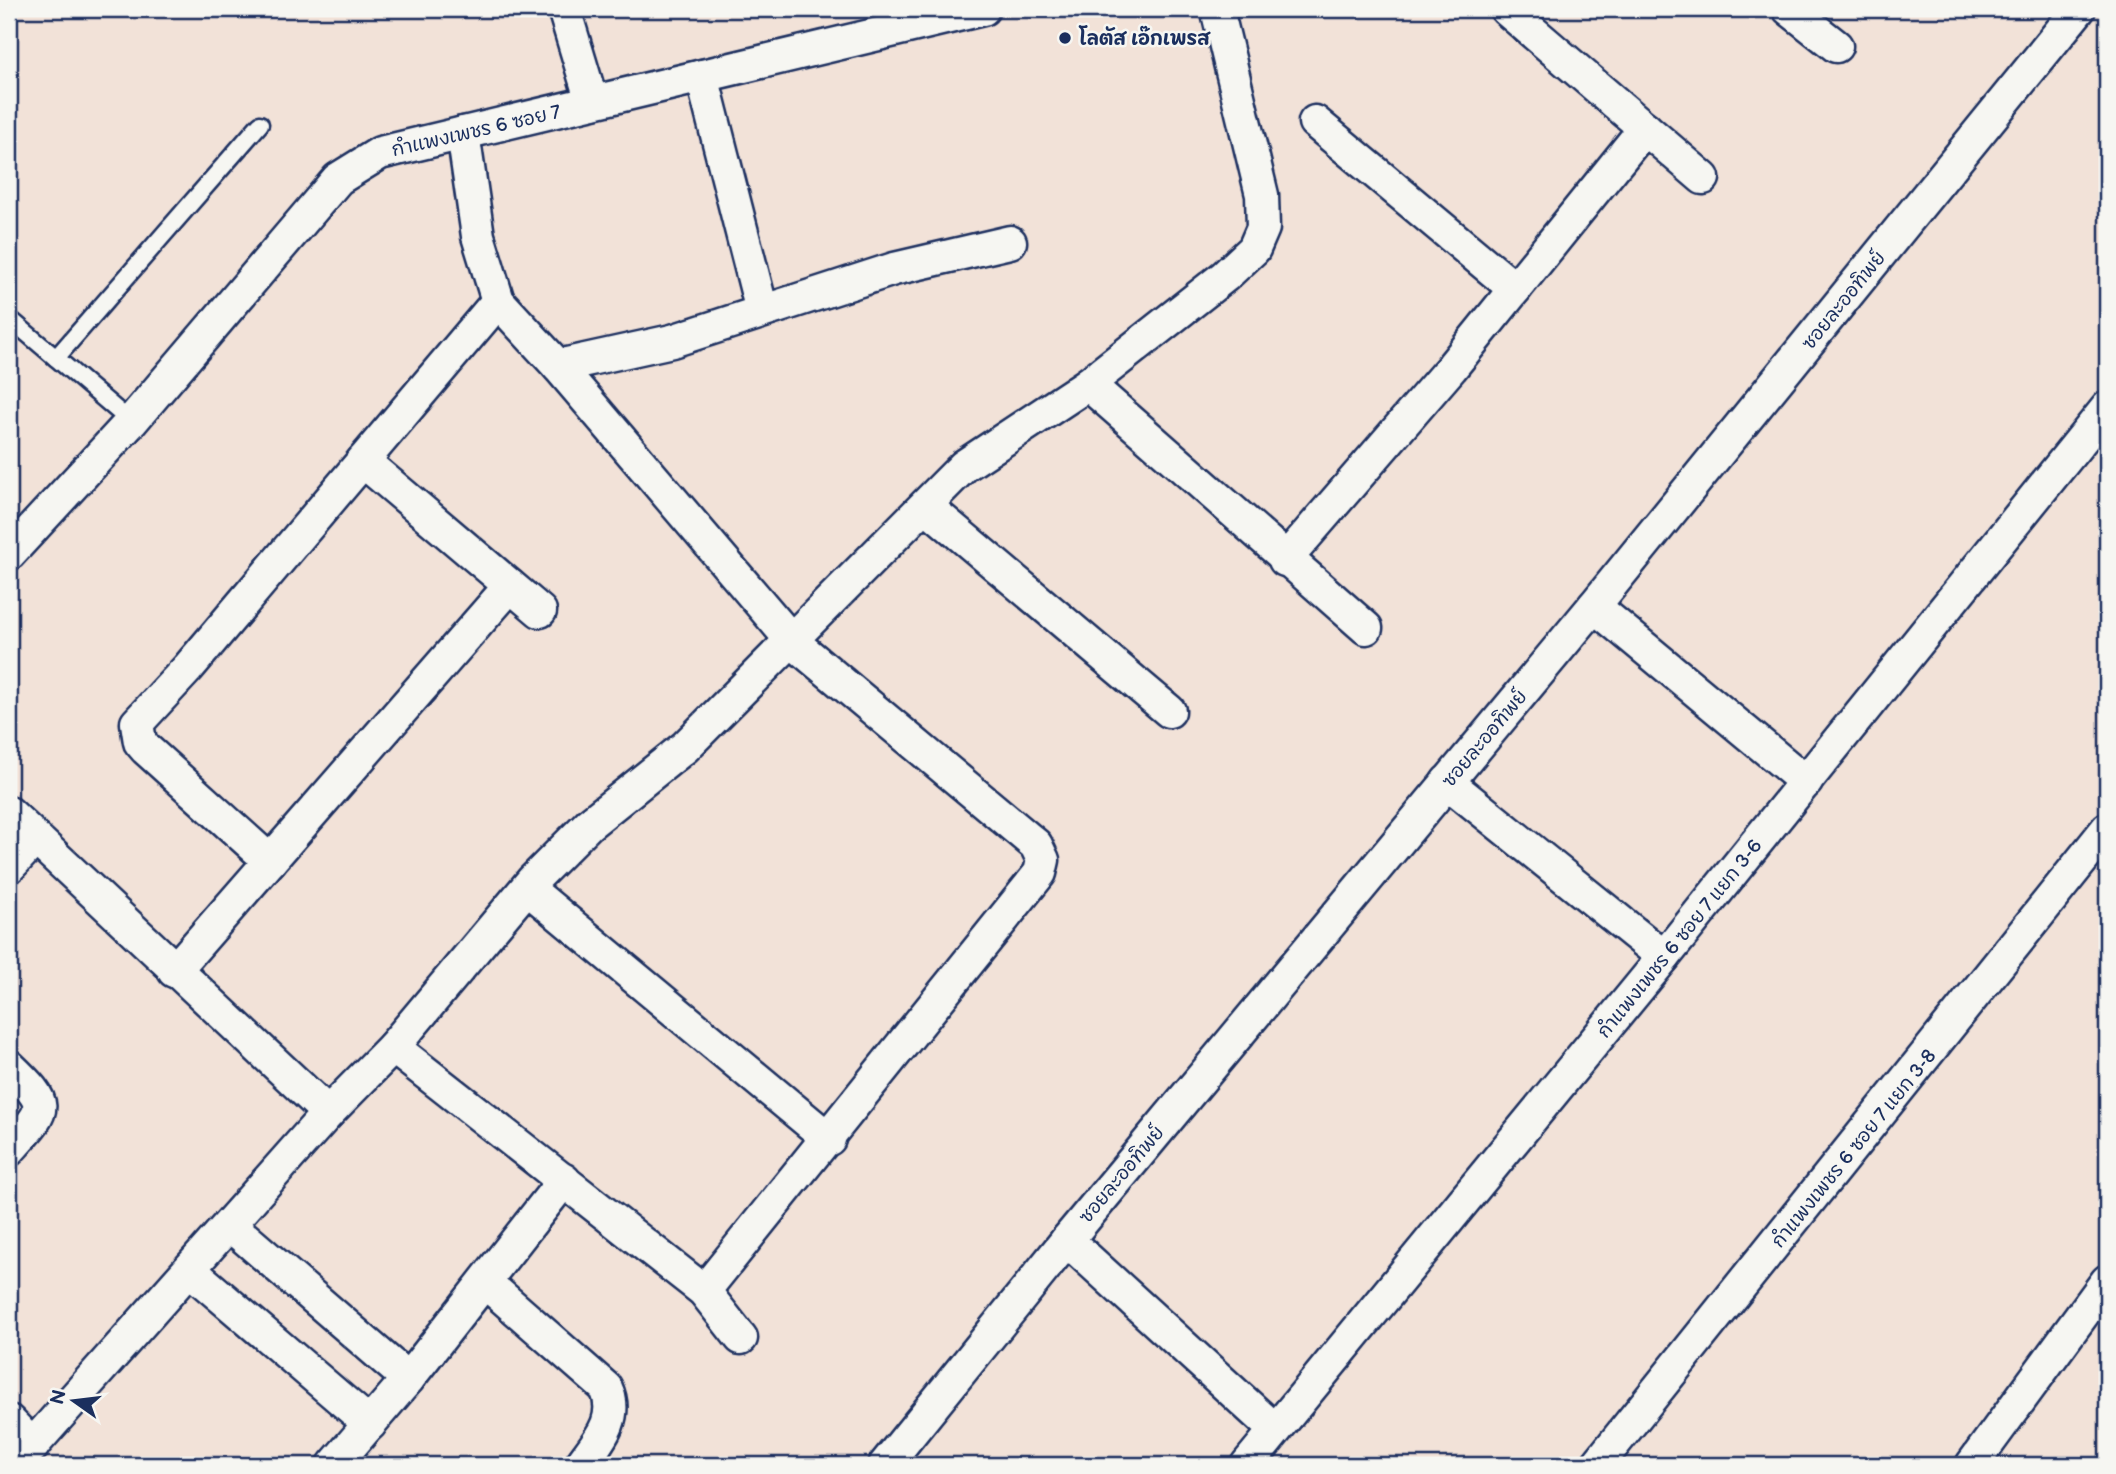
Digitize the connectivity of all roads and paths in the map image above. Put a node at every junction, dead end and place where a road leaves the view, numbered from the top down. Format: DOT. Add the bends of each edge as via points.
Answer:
graph roads {
  1 [pos="564,9"];
  2 [pos="983,9"];
  3 [pos="1217,9"];
  4 [pos="1789,9"];
  5 [pos="2079,9"];
  6 [pos="1511,10"];
  7 [pos="1836,46"];
  8 [pos="702,76"];
  9 [pos="592,102"];
  10 [pos="1315,122"];
  11 [pos="260,124"];
  12 [pos="1646,128"];
  13 [pos="463,133"];
  14 [pos="1703,177"];
  15 [pos="1010,242"];
  16 [pos="1515,289"];
  17 [pos="498,301"];
  18 [pos="762,311"];
  19 [pos="9,318"];
  20 [pos="56,358"];
  21 [pos="558,366"];
  22 [pos="1088,384"];
  23 [pos="2107,408"];
  24 [pos="131,422"];
  25 [pos="363,461"];
  26 [pos="926,506"];
  27 [pos="9,554"];
  28 [pos="1285,560"];
  29 [pos="510,586"];
  30 [pos="1594,606"];
  31 [pos="540,611"];
  32 [pos="1366,628"];
  33 [pos="793,642"];
  34 [pos="1169,711"];
  35 [pos="1447,782"];
  36 [pos="1806,782"];
  37 [pos="9,813"];
  38 [pos="2107,829"];
  39 [pos="35,839"];
  40 [pos="270,861"];
  41 [pos="9,867"];
  42 [pos="527,888"];
  43 [pos="1664,957"];
  44 [pos="174,971"];
  45 [pos="393,1047"];
  46 [pos="9,1066"];
  47 [pos="328,1114"];
  48 [pos="829,1139"];
  49 [pos="9,1150"];
  50 [pos="564,1180"];
  51 [pos="230,1226"];
  52 [pos="1067,1240"];
  53 [pos="190,1270"];
  54 [pos="2107,1281"];
  55 [pos="485,1282"];
  56 [pos="704,1291"];
  57 [pos="741,1338"];
  58 [pos="408,1379"];
  59 [pos="9,1422"];
  60 [pos="370,1424"];
  61 [pos="1275,1430"];
  62 [pos="24,1455"];
  63 [pos="334,1465"];
  64 [pos="581,1465"];
  65 [pos="885,1465"];
  66 [pos="1247,1465"];
  67 [pos="1597,1465"];
  68 [pos="1972,1465"];
  1 -- 9 [label="street"];
  2 -- 8 [label="street, กำแพงเพชร 6 ซอย 7"];
  3 -- 22 [label="street" via="1262,195 1263,228 1254,249 1225,276"];
  4 -- 7 [label="street"];
  5 -- 30 [label="street, ซอยละออทิพย์"];
  6 -- 12 [label="street"];
  8 -- 9 [label="street, กำแพงเพชร 6 ซอย 7"];
  8 -- 18 [label="street"];
  9 -- 13 [label="street, กำแพงเพชร 6 ซอย 7"];
  10 -- 16 [label="street"];
  11 -- 20 [label="lane"];
  12 -- 14 [label="street"];
  12 -- 16 [label="street"];
  13 -- 17 [label="street" via="478,236"];
  13 -- 24 [label="street, กำแพงเพชร 6 ซอย 7" via="380,153 338,179"];
  15 -- 18 [label="street" via="894,269"];
  16 -- 28 [label="street"];
  17 -- 21 [label="street"];
  17 -- 25 [label="street"];
  18 -- 21 [label="street" via="671,341"];
  19 -- 20 [label="lane"];
  20 -- 24 [label="lane"];
  21 -- 33 [label="street"];
  22 -- 26 [label="street" via="964,467"];
  22 -- 28 [label="street"];
  23 -- 36 [label="street, กำแพงเพชร 6 ซอย 7 แยก 3-6"];
  24 -- 27 [label="street, กำแพงเพชร 6 ซอย 7"];
  25 -- 29 [label="street"];
  25 -- 40 [label="street" via="137,723 146,749"];
  26 -- 33 [label="street"];
  26 -- 34 [label="street"];
  28 -- 32 [label="street"];
  29 -- 31 [label="street"];
  29 -- 40 [label="street"];
  30 -- 35 [label="street, ซอยละออทิพย์"];
  30 -- 36 [label="street"];
  33 -- 42 [label="street" via="685,747 589,824"];
  33 -- 48 [label="street" via="1037,845 1042,860 1040,873"];
  35 -- 43 [label="street"];
  35 -- 52 [label="street, ซอยละออทิพย์"];
  36 -- 43 [label="street, กำแพงเพชร 6 ซอย 7 แยก 3-6"];
  37 -- 39 [label="street"];
  38 -- 67 [label="street, กำแพงเพชร 6 ซอย 7 แยก 3-8"];
  39 -- 41 [label="street"];
  39 -- 44 [label="street"];
  40 -- 44 [label="street"];
  42 -- 45 [label="street"];
  42 -- 48 [label="street"];
  43 -- 61 [label="street, กำแพงเพชร 6 ซอย 7 แยก 3-6"];
  44 -- 47 [label="street"];
  45 -- 47 [label="street"];
  45 -- 50 [label="street"];
  46 -- 49 [label="street" via="41,1103 35,1122"];
  47 -- 51 [label="street"];
  48 -- 56 [label="street"];
  50 -- 55 [label="street"];
  50 -- 56 [label="street"];
  51 -- 53 [label="street"];
  51 -- 58 [label="street"];
  52 -- 61 [label="street"];
  52 -- 65 [label="street, ซอยละออทิพย์"];
  53 -- 60 [label="street"];
  53 -- 62 [label="street"];
  54 -- 68 [label="street"];
  55 -- 58 [label="street"];
  55 -- 64 [label="street" via="606,1388 611,1414"];
  56 -- 57 [label="street"];
  58 -- 60 [label="street"];
  59 -- 62 [label="street"];
  60 -- 63 [label="street"];
  61 -- 66 [label="street, กำแพงเพชร 6 ซอย 7 แยก 3-6"];
}
